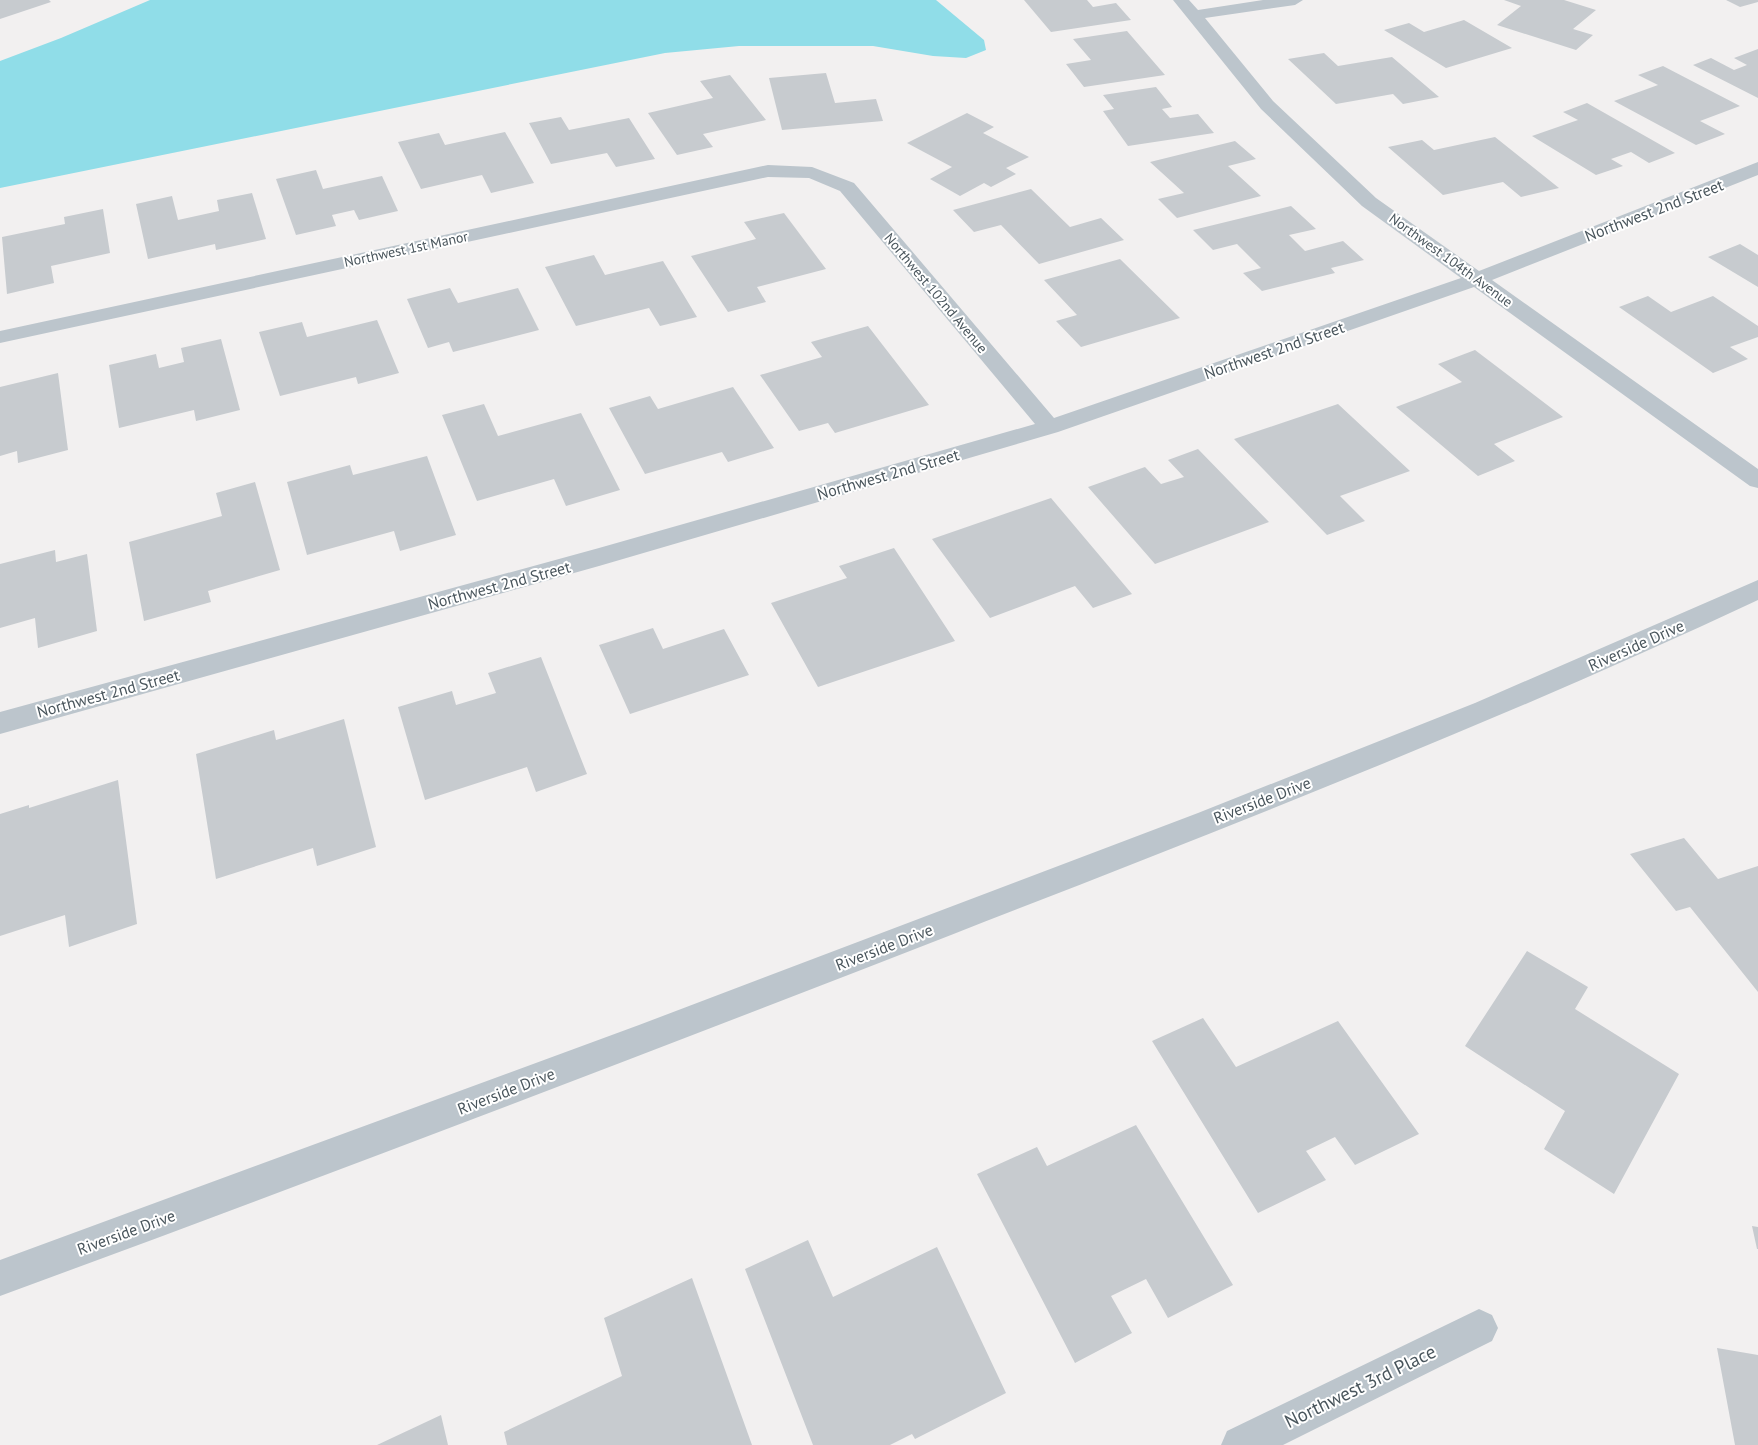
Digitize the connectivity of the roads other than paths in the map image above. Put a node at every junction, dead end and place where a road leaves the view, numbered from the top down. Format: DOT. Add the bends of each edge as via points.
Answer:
graph roads {
  1 [pos="1181,0"];
  2 [pos="1295,0"];
  3 [pos="1195,15"];
  4 [pos="1758,168"];
  5 [pos="812,173"];
  6 [pos="1477,279"];
  7 [pos="0,337"];
  8 [pos="1050,427"];
  9 [pos="1758,480"];
  10 [pos="1758,589"];
  11 [pos="0,723"];
  12 [pos="0,1278"];
  13 [pos="1479,1328"];
  14 [pos="1241,1445"];
  1 -- 3 [label="street, Northwest 104th Avenue"];
  2 -- 3 [label="street"];
  3 -- 6 [label="street, Northwest 104th Avenue" via="1267,105 1369,202"];
  4 -- 6 [label="street, Northwest 2nd Street"];
  5 -- 7 [label="street, Northwest 1st Manor" via="768,170"];
  5 -- 8 [label="street, Northwest 102nd Avenue" via="846,188"];
  6 -- 8 [label="street, Northwest 2nd Street"];
  6 -- 9 [label="street, Northwest 104th Avenue"];
  8 -- 11 [label="street, Northwest 2nd Street" via="599,557"];
  10 -- 12 [label="street, Riverside Drive" via="1656,638 1423,738 781,987"];
  13 -- 14 [label="street, Northwest 3rd Place"];
}
